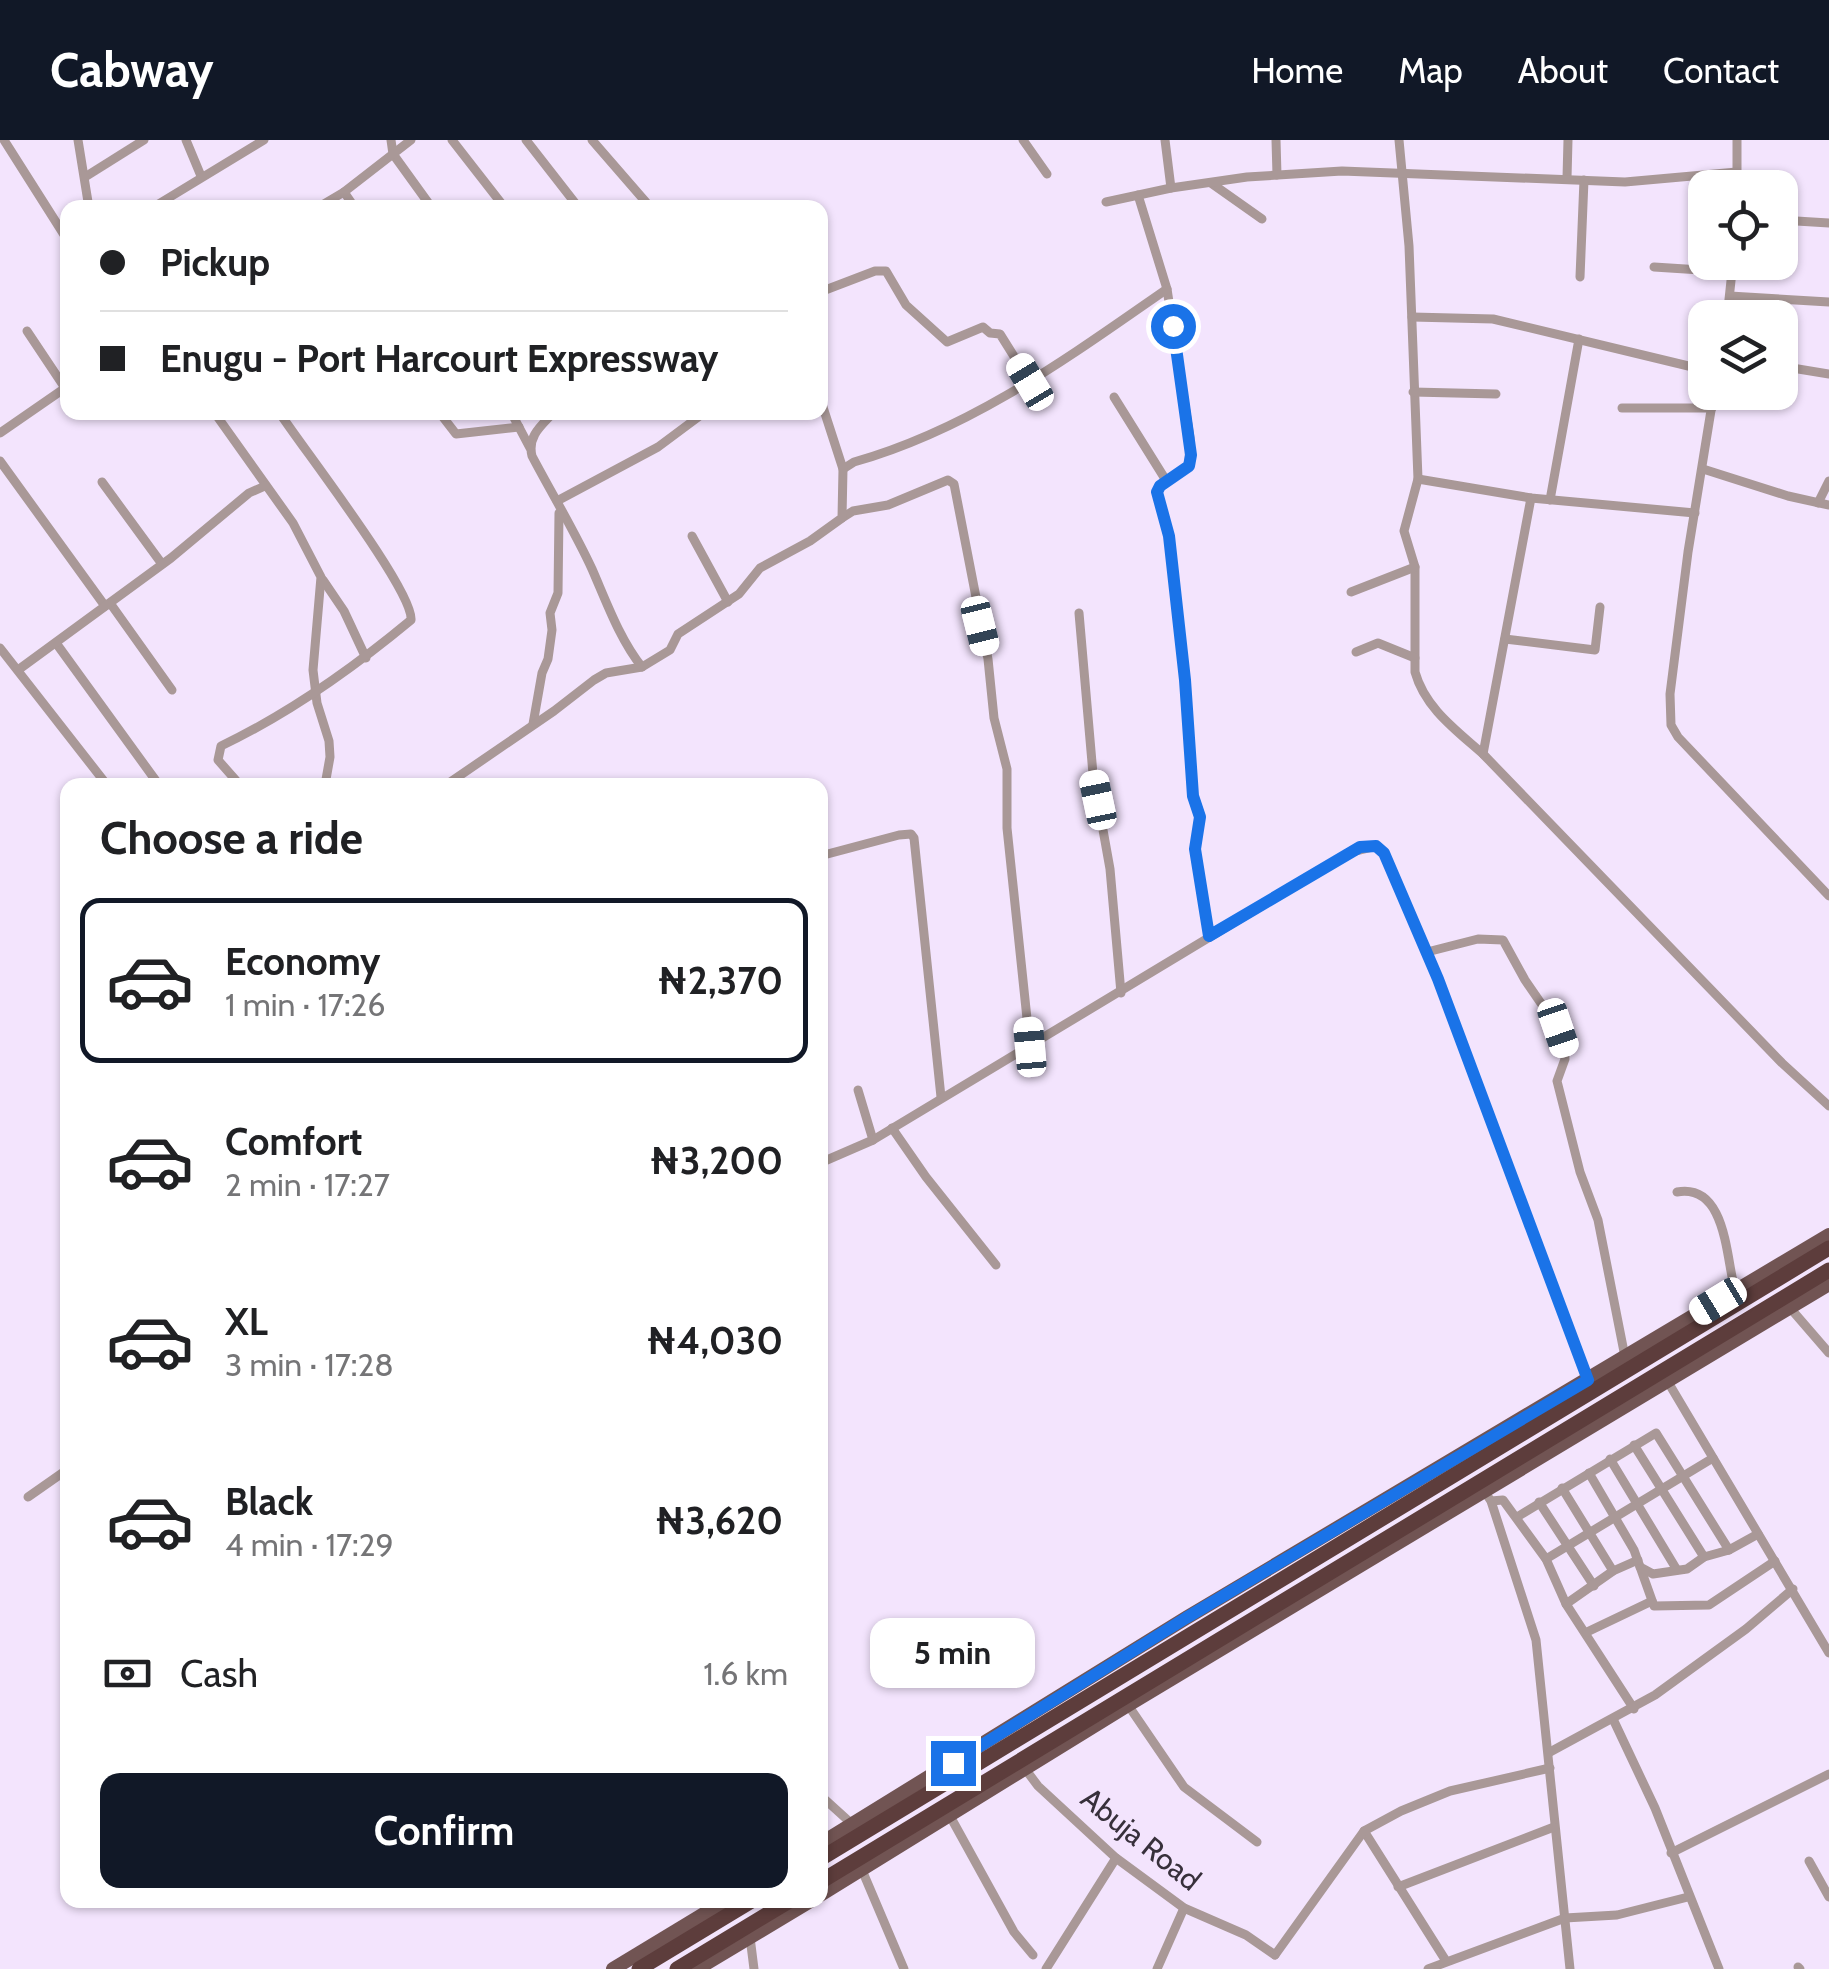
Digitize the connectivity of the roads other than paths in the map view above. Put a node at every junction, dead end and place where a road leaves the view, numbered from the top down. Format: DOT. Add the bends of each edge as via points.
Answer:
graph roads {
  1 [pos="4,140"];
  2 [pos="78,140"];
  3 [pos="144,140"];
  4 [pos="186,140"];
  5 [pos="264,140"];
  6 [pos="391,140"];
  7 [pos="410,140"];
  8 [pos="452,140"];
  9 [pos="526,140"];
  10 [pos="592,140"];
  11 [pos="1023,140"];
  12 [pos="1165,140"];
  13 [pos="1276,140"];
  14 [pos="1399,140"];
  15 [pos="1568,140"];
  16 [pos="1737,140"];
  17 [pos="393,154"];
  18 [pos="1737,170"];
  19 [pos="1401,173"];
  20 [pos="1047,174"];
  21 [pos="1277,174"];
  22 [pos="201,176"];
  23 [pos="85,177"];
  24 [pos="1688,177"];
  25 [pos="1567,178"];
  26 [pos="1584,180"];
  27 [pos="1211,183"];
  28 [pos="1171,188"];
  29 [pos="344,192"];
  30 [pos="1138,196"];
  31 [pos="88,200"];
  32 [pos="164,200"];
  33 [pos="330,200"];
  34 [pos="350,200"];
  35 [pos="426,200"];
  36 [pos="499,200"];
  37 [pos="573,200"];
  38 [pos="643,200"];
  39 [pos="1106,202"];
  40 [pos="1262,219"];
  41 [pos="1798,221"];
  42 [pos="1829,223"];
  43 [pos="60,228"];
  44 [pos="1654,266"];
  45 [pos="1688,266"];
  46 [pos="1580,276"];
  47 [pos="1732,280"];
  48 [pos="828,289"];
  49 [pos="1167,289"];
  50 [pos="1730,296"];
  51 [pos="1729,300"];
  52 [pos="1829,302"];
  53 [pos="1412,317"];
  54 [pos="26,331"];
  55 [pos="1579,338"];
  56 [pos="1688,366"];
  57 [pos="1798,369"];
  58 [pos="1829,374"];
  59 [pos="60,379"];
  60 [pos="1030,382"];
  61 [pos="60,391"];
  62 [pos="1413,392"];
  63 [pos="1496,394"];
  64 [pos="1114,398"];
  65 [pos="1622,408"];
  66 [pos="1688,408"];
  67 [pos="1712,410"];
  68 [pos="220,420"];
  69 [pos="284,420"];
  70 [pos="446,420"];
  71 [pos="515,420"];
  72 [pos="547,420"];
  73 [pos="695,420"];
  74 [pos="827,420"];
  75 [pos="518,427"];
  76 [pos="0,433"];
  77 [pos="530,448"];
  78 [pos="0,461"];
  79 [pos="1702,468"];
  80 [pos="843,469"];
  81 [pos="1418,479"];
  82 [pos="1829,481"];
  83 [pos="102,482"];
  84 [pos="1167,482"];
  85 [pos="265,486"];
  86 [pos="1531,498"];
  87 [pos="1550,500"];
  88 [pos="557,501"];
  89 [pos="843,504"];
  90 [pos="1824,504"];
  91 [pos="854,511"];
  92 [pos="1695,513"];
  93 [pos="842,518"];
  94 [pos="692,536"];
  95 [pos="162,564"];
  96 [pos="1415,567"];
  97 [pos="321,577"];
  98 [pos="1350,592"];
  99 [pos="728,602"];
  100 [pos="108,605"];
  101 [pos="1600,607"];
  102 [pos="1080,613"];
  103 [pos="1505,639"];
  104 [pos="56,642"];
  105 [pos="0,648"];
  106 [pos="1356,652"];
  107 [pos="366,658"];
  108 [pos="1415,658"];
  109 [pos="642,667"];
  110 [pos="18,670"];
  111 [pos="172,690"];
  112 [pos="316,692"];
  113 [pos="533,724"];
  114 [pos="1483,754"];
  115 [pos="101,778"];
  116 [pos="155,778"];
  117 [pos="234,778"];
  118 [pos="326,778"];
  119 [pos="456,778"];
  120 [pos="828,854"];
  121 [pos="1829,896"];
  122 [pos="1209,936"];
  123 [pos="1427,952"];
  124 [pos="1122,993"];
  125 [pos="1030,1047"];
  126 [pos="858,1090"];
  127 [pos="941,1097"];
  128 [pos="1829,1106"];
  129 [pos="892,1128"];
  130 [pos="873,1140"];
  131 [pos="828,1160"];
  132 [pos="1677,1192"];
  133 [pos="1829,1235"];
  134 [pos="1829,1248"];
  135 [pos="996,1265"];
  136 [pos="1829,1270"];
  137 [pos="1829,1284"];
  138 [pos="1735,1290"];
  139 [pos="1791,1308"];
  140 [pos="1829,1353"];
  141 [pos="1625,1357"];
  142 [pos="1588,1380"];
  143 [pos="1668,1382"];
  144 [pos="1634,1445"];
  145 [pos="1713,1458"];
  146 [pos="1610,1459"];
  147 [pos="1589,1473"];
  148 [pos="60,1475"];
  149 [pos="1683,1476"];
  150 [pos="1562,1488"];
  151 [pos="1660,1488"];
  152 [pos="1488,1496"];
  153 [pos="28,1497"];
  154 [pos="1539,1502"];
  155 [pos="1637,1502"];
  156 [pos="1614,1515"];
  157 [pos="1517,1517"];
  158 [pos="1589,1530"];
  159 [pos="1758,1534"];
  160 [pos="1566,1547"];
  161 [pos="1728,1550"];
  162 [pos="1704,1557"];
  163 [pos="1546,1558"];
  164 [pos="1776,1561"];
  165 [pos="1639,1564"];
  166 [pos="1677,1570"];
  167 [pos="1613,1572"];
  168 [pos="1594,1586"];
  169 [pos="1792,1589"];
  170 [pos="1652,1601"];
  171 [pos="1566,1604"];
  172 [pos="1587,1632"];
  173 [pos="1829,1653"];
  174 [pos="1128,1704"];
  175 [pos="1634,1708"];
  176 [pos="1613,1719"];
  177 [pos="1550,1752"];
  178 [pos="1550,1768"];
  179 [pos="1026,1770"];
  180 [pos="1829,1774"];
  181 [pos="828,1802"];
  182 [pos="950,1816"];
  183 [pos="852,1824"];
  184 [pos="1554,1827"];
  185 [pos="1364,1831"];
  186 [pos="828,1839"];
  187 [pos="1256,1842"];
  188 [pos="1671,1853"];
  189 [pos="828,1854"];
  190 [pos="1116,1858"];
  191 [pos="1810,1861"];
  192 [pos="862,1870"];
  193 [pos="828,1877"];
  194 [pos="1398,1887"];
  195 [pos="828,1890"];
  196 [pos="1688,1897"];
  197 [pos="1829,1898"];
  198 [pos="714,1908"];
  199 [pos="740,1908"];
  200 [pos="778,1908"];
  201 [pos="799,1908"];
  202 [pos="1184,1908"];
  203 [pos="1565,1918"];
  204 [pos="750,1937"];
  205 [pos="1033,1955"];
  206 [pos="1275,1955"];
  207 [pos="1446,1961"];
  208 [pos="1568,1968"];
  209 [pos="613,1969"];
  210 [pos="639,1969"];
  211 [pos="678,1969"];
  212 [pos="697,1969"];
  213 [pos="754,1969"];
  214 [pos="904,1969"];
  215 [pos="1046,1969"];
  216 [pos="1157,1969"];
  217 [pos="1274,1969"];
  218 [pos="1428,1969"];
  219 [pos="1719,1969"];
  1 -- 43 [label="street"];
  2 -- 23 [label="street"];
  3 -- 23 [label="street"];
  4 -- 22 [label="street"];
  5 -- 22 [label="street"];
  6 -- 17 [label="street"];
  7 -- 17 [label="street"];
  8 -- 36 [label="street"];
  9 -- 37 [label="street"];
  10 -- 38 [label="street"];
  11 -- 20 [label="street"];
  12 -- 28 [label="street"];
  13 -- 21 [label="street"];
  14 -- 19 [label="street"];
  15 -- 25 [label="street"];
  16 -- 18 [label="street"];
  17 -- 29 [label="street"];
  17 -- 35 [label="street"];
  19 -- 21 [label="street"];
  19 -- 25 [label="street"];
  19 -- 53 [label="street"];
  21 -- 27 [label="street"];
  22 -- 32 [label="street"];
  23 -- 31 [label="street"];
  24 -- 26 [label="street"];
  25 -- 26 [label="street"];
  26 -- 46 [label="street"];
  27 -- 28 [label="street"];
  27 -- 40 [label="street"];
  28 -- 30 [label="street"];
  29 -- 33 [label="street"];
  29 -- 34 [label="street"];
  30 -- 39 [label="street"];
  30 -- 49 [label="street"];
  41 -- 42 [label="street"];
  44 -- 45 [label="street"];
  47 -- 50 [label="street"];
  48 -- 60 [label="street" via="886,271 906,305 946,342 983,327 1000,334"];
  49 -- 60 [label="street"];
  49 -- 84 [label="street" via="1191,455 1189,466"];
  50 -- 51 [label="street"];
  50 -- 52 [label="street"];
  53 -- 55 [label="street" via="1494,319"];
  53 -- 62 [label="street"];
  54 -- 59 [label="street"];
  55 -- 56 [label="street"];
  55 -- 87 [label="street"];
  57 -- 58 [label="street"];
  60 -- 80 [label="street" via="937,432"];
  61 -- 76 [label="street"];
  62 -- 63 [label="street"];
  62 -- 81 [label="street"];
  64 -- 84 [label="street"];
  65 -- 66 [label="street"];
  67 -- 79 [label="street"];
  68 -- 85 [label="street"];
  69 -- 107 [label="street" via="412,610 412,620"];
  70 -- 75 [label="street" via="456,434"];
  71 -- 75 [label="street"];
  72 -- 77 [label="street"];
  73 -- 88 [label="street"];
  74 -- 80 [label="street"];
  75 -- 77 [label="street"];
  77 -- 88 [label="street"];
  78 -- 100 [label="street"];
  79 -- 90 [label="street"];
  79 -- 92 [label="street"];
  80 -- 89 [label="street"];
  81 -- 86 [label="street"];
  81 -- 96 [label="street" via="1404,531"];
  82 -- 90 [label="street"];
  83 -- 95 [label="street"];
  84 -- 122 [label="street" via="1157,492 1169,536 1200,817 1195,849"];
  85 -- 95 [label="street"];
  85 -- 97 [label="street"];
  86 -- 87 [label="street"];
  86 -- 103 [label="street"];
  87 -- 92 [label="street"];
  88 -- 109 [label="street"];
  88 -- 113 [label="street" via="558,593"];
  89 -- 91 [label="street"];
  89 -- 93 [label="street"];
  91 -- 93 [label="street"];
  91 -- 125 [label="street" via="888,506 948,480 954,484 1007,769"];
  92 -- 121 [label="street" via="1671,725"];
  93 -- 99 [label="street" via="773,558"];
  94 -- 99 [label="street"];
  95 -- 100 [label="street"];
  96 -- 98 [label="street"];
  96 -- 108 [label="street"];
  97 -- 107 [label="street"];
  97 -- 112 [label="street"];
  99 -- 109 [label="street"];
  100 -- 104 [label="street"];
  100 -- 111 [label="street"];
  101 -- 103 [label="street" via="1595,650"];
  102 -- 124 [label="street"];
  103 -- 114 [label="street"];
  104 -- 110 [label="street"];
  104 -- 116 [label="street"];
  105 -- 110 [label="street"];
  106 -- 108 [label="street" via="1378,643"];
  107 -- 112 [label="street"];
  108 -- 114 [label="street" via="1427,701"];
  109 -- 113 [label="street" via="606,673"];
  110 -- 115 [label="street"];
  112 -- 117 [label="street" via="220,746 218,760"];
  112 -- 118 [label="street" via="330,741"];
  113 -- 119 [label="street"];
  114 -- 128 [label="street"];
  120 -- 127 [label="street" via="900,835 914,838"];
  122 -- 123 [label="street" via="1351,852 1376,846"];
  122 -- 124 [label="street"];
  123 -- 141 [label="street" via="1503,940 1558,1028 1565,1059 1557,1081 1598,1220"];
  123 -- 142 [label="street"];
  124 -- 125 [label="street"];
  125 -- 127 [label="street"];
  126 -- 130 [label="street"];
  127 -- 129 [label="street"];
  129 -- 130 [label="street"];
  129 -- 135 [label="street"];
  130 -- 131 [label="street"];
  132 -- 138 [label="street" via="1697,1193 1724,1228"];
  133 -- 138 [label="main road"];
  134 -- 189 [label="highway"];
  136 -- 193 [label="highway"];
  137 -- 139 [label="main road"];
  138 -- 141 [label="main road"];
  139 -- 140 [label="street"];
  139 -- 143 [label="main road"];
  141 -- 142 [label="main road"];
  142 -- 183 [label="main road"];
  143 -- 145 [label="street"];
  143 -- 152 [label="main road"];
  144 -- 146 [label="street"];
  144 -- 149 [label="street" via="1658,1434"];
  144 -- 151 [label="street"];
  145 -- 149 [label="street"];
  145 -- 159 [label="street"];
  146 -- 147 [label="street"];
  146 -- 155 [label="street"];
  147 -- 150 [label="street"];
  147 -- 156 [label="street"];
  148 -- 153 [label="street"];
  149 -- 151 [label="street"];
  149 -- 161 [label="street"];
  150 -- 154 [label="street"];
  150 -- 158 [label="street"];
  151 -- 155 [label="street"];
  151 -- 162 [label="street"];
  152 -- 157 [label="street" via="1503,1500"];
  152 -- 174 [label="main road"];
  152 -- 177 [label="street" via="1536,1640"];
  154 -- 157 [label="street"];
  154 -- 160 [label="street"];
  155 -- 156 [label="street"];
  155 -- 166 [label="street"];
  156 -- 158 [label="street"];
  156 -- 165 [label="street"];
  157 -- 163 [label="street"];
  158 -- 160 [label="street"];
  158 -- 167 [label="street"];
  159 -- 161 [label="street"];
  159 -- 164 [label="street"];
  160 -- 163 [label="street"];
  160 -- 168 [label="street"];
  161 -- 162 [label="street"];
  162 -- 166 [label="street"];
  163 -- 171 [label="street"];
  164 -- 169 [label="street"];
  164 -- 170 [label="street" via="1709,1604"];
  165 -- 166 [label="street" via="1653,1574"];
  165 -- 167 [label="street"];
  165 -- 170 [label="street"];
  167 -- 168 [label="street"];
  168 -- 171 [label="street"];
  169 -- 173 [label="street"];
  169 -- 175 [label="street"];
  170 -- 172 [label="street"];
  171 -- 172 [label="street"];
  172 -- 175 [label="street"];
  174 -- 179 [label="main road"];
  174 -- 187 [label="street" via="1184,1786"];
  175 -- 176 [label="street"];
  176 -- 177 [label="street"];
  176 -- 188 [label="street"];
  177 -- 178 [label="street"];
  178 -- 184 [label="street"];
  178 -- 185 [label="street" via="1450,1792"];
  179 -- 182 [label="main road"];
  179 -- 190 [label="street, Abuja Road"];
  180 -- 188 [label="street"];
  181 -- 183 [label="street"];
  182 -- 192 [label="main road"];
  182 -- 205 [label="street"];
  183 -- 186 [label="main road"];
  184 -- 194 [label="street"];
  184 -- 203 [label="street"];
  185 -- 194 [label="street"];
  185 -- 206 [label="street"];
  188 -- 196 [label="street"];
  190 -- 202 [label="street, Abuja Road"];
  190 -- 215 [label="street"];
  191 -- 197 [label="street"];
  192 -- 195 [label="main road"];
  192 -- 214 [label="street"];
  194 -- 207 [label="street"];
  196 -- 203 [label="street"];
  196 -- 219 [label="street"];
  198 -- 209 [label="main road"];
  199 -- 210 [label="highway"];
  200 -- 211 [label="highway"];
  201 -- 204 [label="main road"];
  202 -- 206 [label="street, Abuja Road"];
  202 -- 216 [label="street"];
  203 -- 207 [label="street"];
  203 -- 208 [label="street"];
  204 -- 212 [label="main road"];
  204 -- 213 [label="street"];
  206 -- 217 [label="street"];
  207 -- 218 [label="street"];
}
